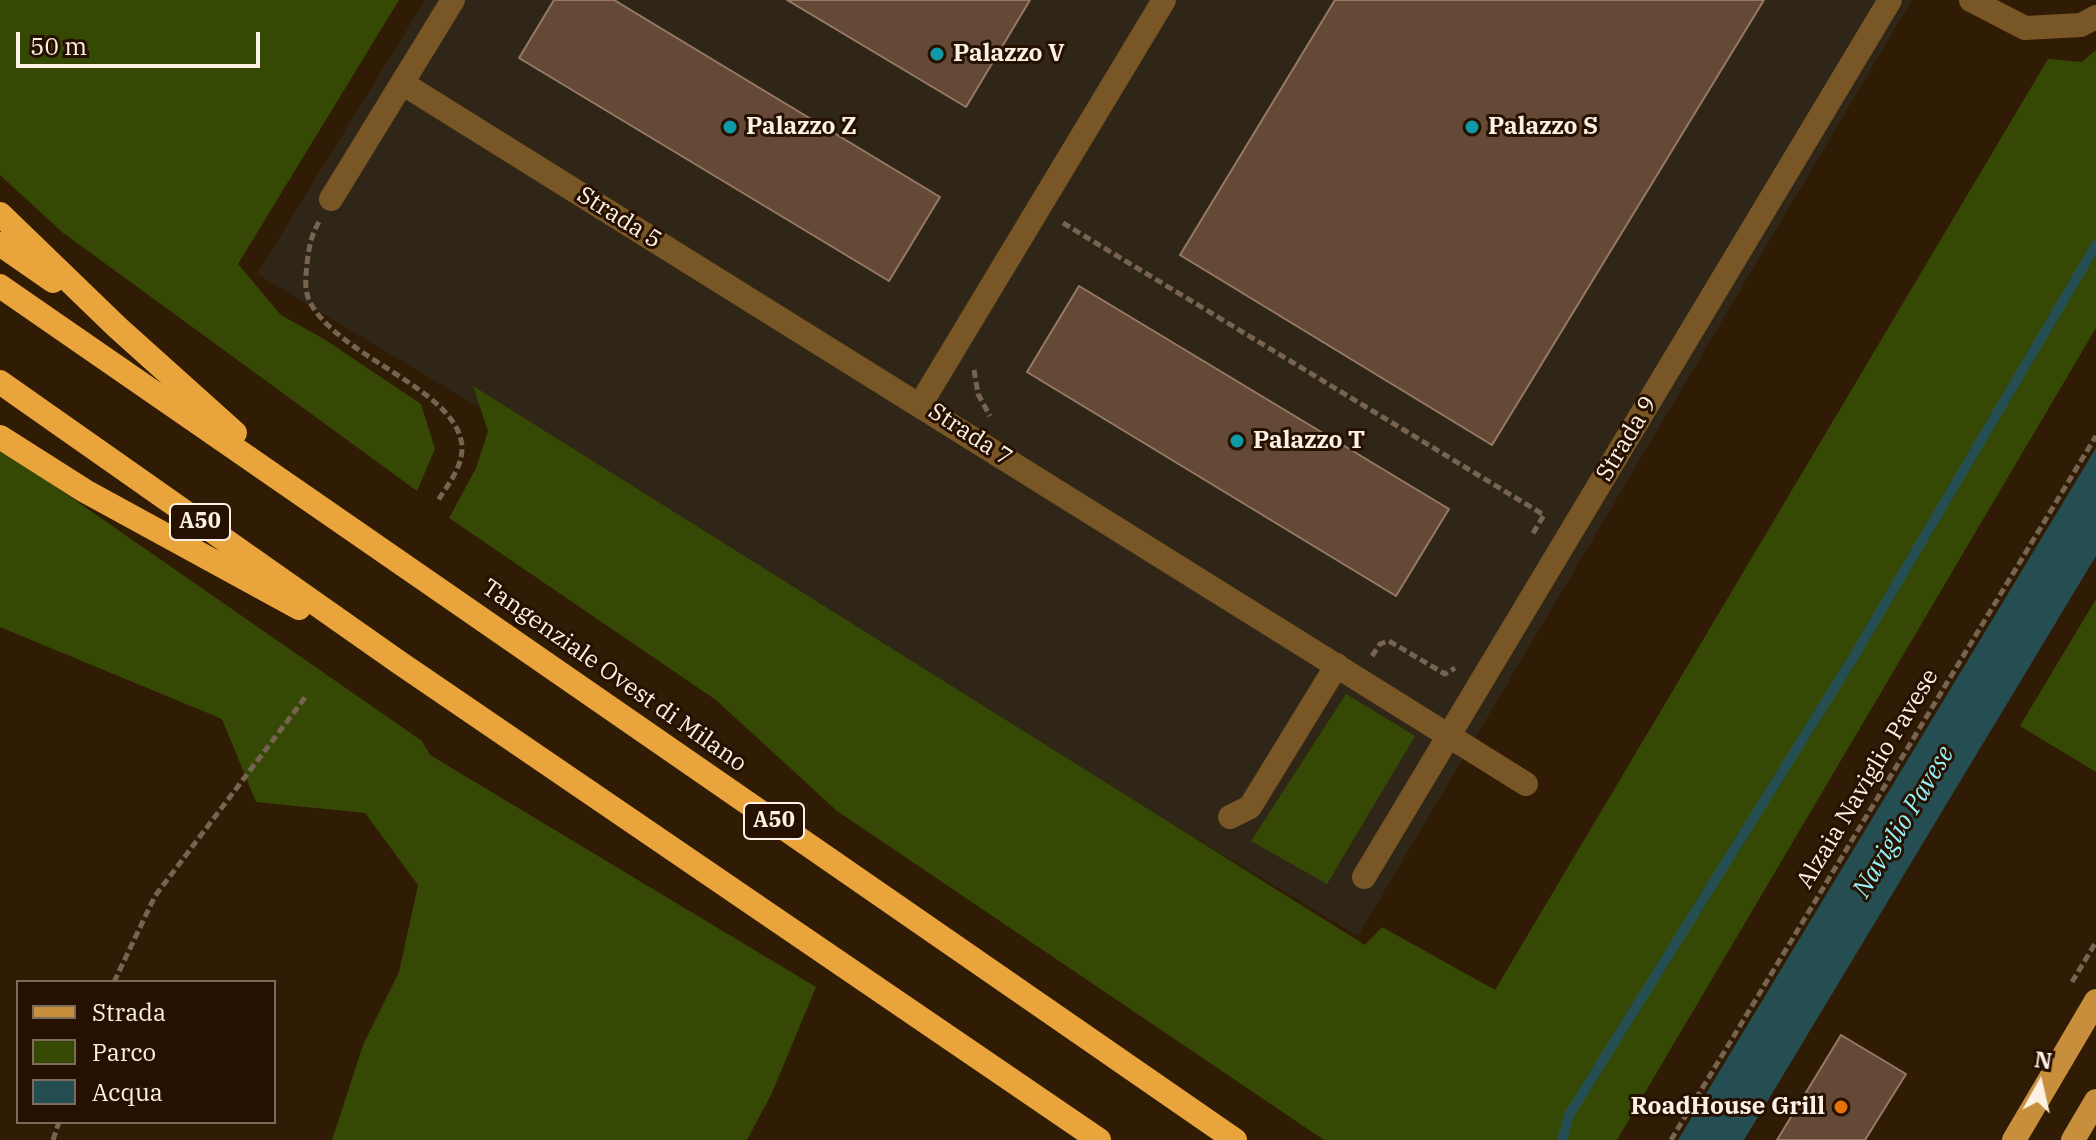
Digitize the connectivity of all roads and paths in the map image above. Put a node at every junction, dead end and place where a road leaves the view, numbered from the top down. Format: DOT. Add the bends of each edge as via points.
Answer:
graph roads {
  1 [pos="453,0"];
  2 [pos="1164,0"];
  3 [pos="1890,0"];
  4 [pos="1971,0"];
  5 [pos="2096,17"];
  6 [pos="402,83"];
  7 [pos="331,199"];
  8 [pos="0,214"];
  9 [pos="1053,217"];
  10 [pos="0,244"];
  11 [pos="0,286"];
  12 [pos="117,327"];
  13 [pos="972,358"];
  14 [pos="0,382"];
  15 [pos="920,405"];
  16 [pos="992,421"];
  17 [pos="2096,436"];
  18 [pos="0,437"];
  19 [pos="313,502"];
  20 [pos="437,502"];
  21 [pos="1529,541"];
  22 [pos="1462,657"];
  23 [pos="1369,661"];
  24 [pos="400,663"];
  25 [pos="1337,665"];
  26 [pos="307,695"];
  27 [pos="1449,735"];
  28 [pos="1526,784"];
  29 [pos="1230,817"];
  30 [pos="1364,877"];
  31 [pos="115,980"];
  32 [pos="2096,1001"];
  33 [pos="2096,1101"];
  34 [pos="1099,1140"];
  35 [pos="1235,1140"];
  36 [pos="1671,1140"];
  37 [pos="2014,1140"];
  38 [pos="2073,1140"];
  1 -- 6 [label="lane"];
  2 -- 15 [label="lane, Strada 7"];
  3 -- 27 [label="lane, Strada 9"];
  4 -- 5 [label="lane" via="2025,28 2081,25"];
  6 -- 7 [label="lane"];
  6 -- 15 [label="lane, Strada 5"];
  7 -- 20 [label="path" via="309,247 309,300 350,344 445,410 462,445 461,460"];
  8 -- 12 [label="highway"];
  9 -- 21 [label="path" via="1544,515"];
  10 -- 12 [label="highway"];
  11 -- 19 [label="highway, Tangenziale Ovest di Milano / A50"];
  12 -- 19 [label="highway"];
  13 -- 16 [label="path" via="978,394"];
  14 -- 24 [label="highway, A50"];
  15 -- 25 [label="lane, Strada 7"];
  17 -- 36 [label="path, Alzaia Naviglio Pavese"];
  18 -- 24 [label="highway" via="85,491"];
  19 -- 35 [label="highway, Tangenziale Ovest di Milano / A50"];
  22 -- 23 [label="path" via="1445,674 1389,641 1380,644"];
  24 -- 34 [label="highway, A50"];
  25 -- 27 [label="lane, Strada 7"];
  25 -- 29 [label="lane" via="1250,807"];
  26 -- 31 [label="path" via="155,896"];
  27 -- 28 [label="lane, Strada 7"];
  27 -- 30 [label="lane, Strada 9"];
  32 -- 37 [label="main road"];
  33 -- 38 [label="main road"];
}
